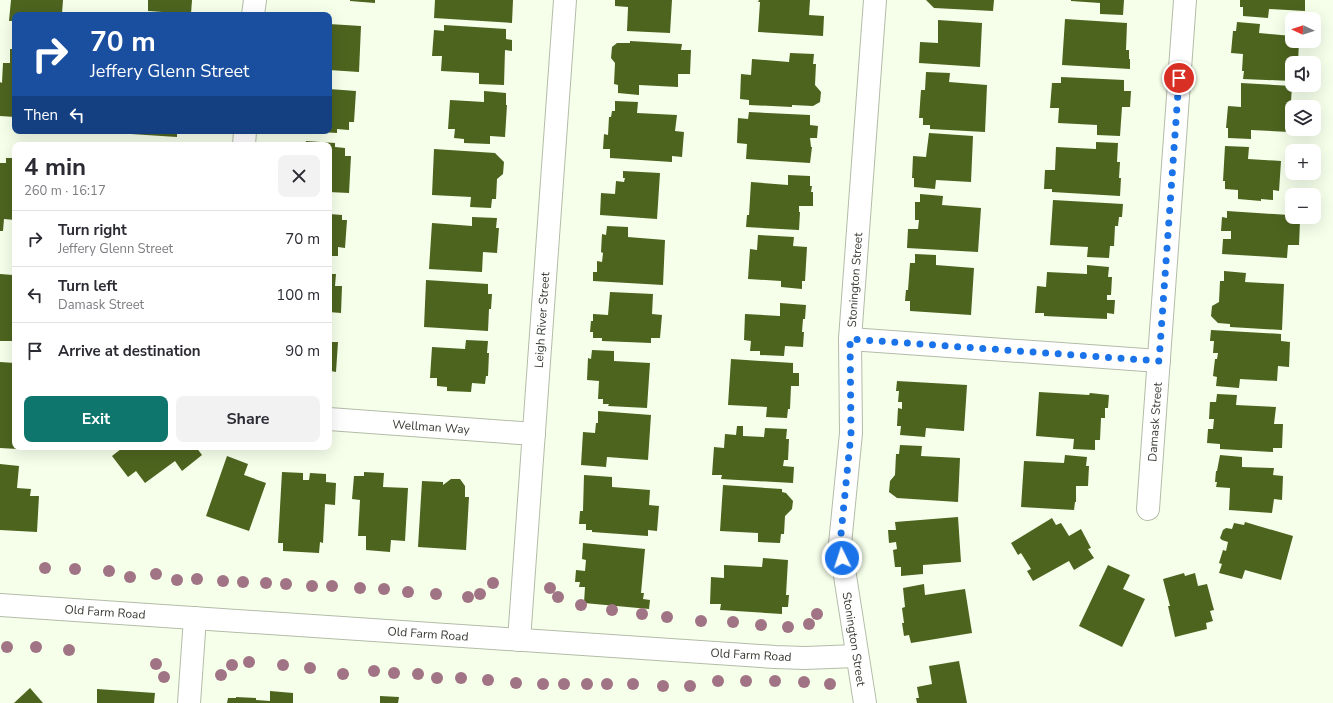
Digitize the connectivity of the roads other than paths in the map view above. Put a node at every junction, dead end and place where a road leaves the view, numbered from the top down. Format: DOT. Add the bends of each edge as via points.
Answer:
graph roads {
  1 [pos="254,0"];
  2 [pos="565,0"];
  3 [pos="875,0"];
  4 [pos="1185,0"];
  5 [pos="254,12"];
  6 [pos="850,339"];
  7 [pos="1159,361"];
  8 [pos="332,419"];
  9 [pos="534,434"];
  10 [pos="1148,509"];
  11 [pos="0,605"];
  12 [pos="195,618"];
  13 [pos="519,640"];
  14 [pos="856,656"];
  15 [pos="189,703"];
  16 [pos="865,703"];
  1 -- 5 [label="street"];
  2 -- 9 [label="street, Leigh River Street"];
  3 -- 6 [label="street, Stonington Street"];
  4 -- 7 [label="street, Damask Street"];
  6 -- 7 [label="street"];
  6 -- 14 [label="street, Stonington Street" via="851,433 840,544"];
  7 -- 10 [label="street, Damask Street"];
  8 -- 9 [label="street, Wellman Way"];
  9 -- 13 [label="street, Leigh River Street"];
  11 -- 12 [label="street, Old Farm Road"];
  12 -- 13 [label="street, Old Farm Road"];
  12 -- 15 [label="street"];
  13 -- 14 [label="street, Old Farm Road" via="775,658"];
  14 -- 16 [label="street, Stonington Street"];
}
